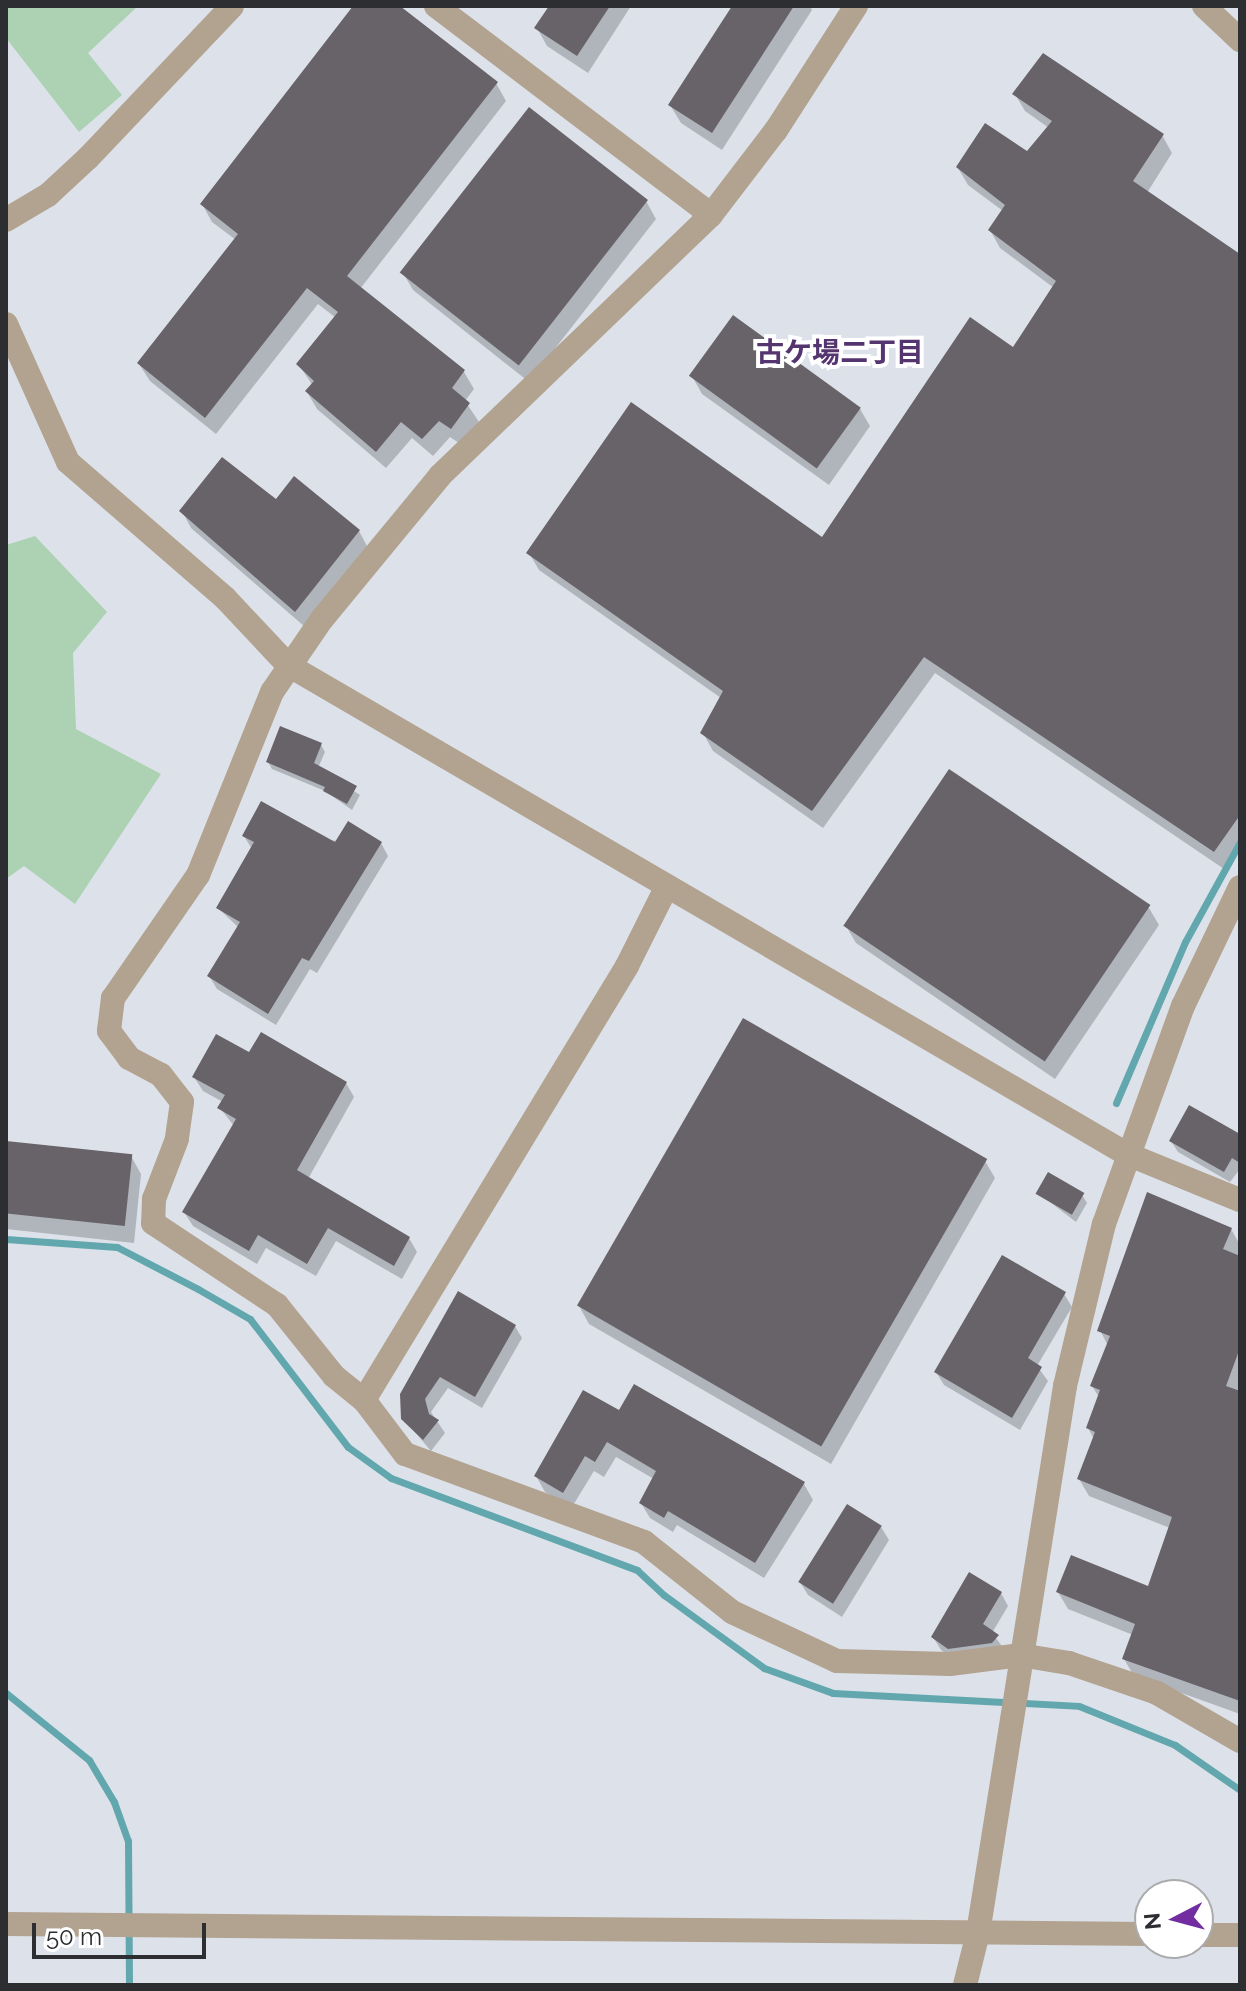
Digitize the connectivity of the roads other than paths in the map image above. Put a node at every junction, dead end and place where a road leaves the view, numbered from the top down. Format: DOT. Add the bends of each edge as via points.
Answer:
graph roads {
  1 [pos="232,6"];
  2 [pos="436,6"];
  3 [pos="856,6"];
  4 [pos="1204,6"];
  5 [pos="1240,40"];
  6 [pos="711,215"];
  7 [pos="6,220"];
  8 [pos="6,324"];
  9 [pos="288,665"];
  10 [pos="667,886"];
  11 [pos="1240,887"];
  12 [pos="1127,1154"];
  13 [pos="1240,1200"];
  14 [pos="364,1400"];
  15 [pos="1020,1655"];
  16 [pos="1240,1741"];
  17 [pos="6,1924"];
  18 [pos="978,1933"];
  19 [pos="1134,1934"];
  20 [pos="1214,1935"];
  21 [pos="1240,1935"];
  22 [pos="965,1985"];
  1 -- 7 [label="street" via="88,158 48,195"];
  2 -- 6 [label="street"];
  3 -- 6 [label="street" via="776,130"];
  4 -- 5 [label="street"];
  6 -- 9 [label="street" via="440,476"];
  8 -- 9 [label="street" via="68,462 225,598"];
  9 -- 10 [label="street"];
  9 -- 14 [label="street" via="272,692 198,875 113,998 109,1031 129,1058 161,1075 182,1102 168,1169 154,1199 153,1223 277,1305 334,1376"];
  10 -- 12 [label="street"];
  10 -- 14 [label="street" via="611,993"];
  11 -- 12 [label="street" via="1183,1006"];
  12 -- 13 [label="street"];
  12 -- 15 [label="street" via="1104,1224 1065,1386"];
  14 -- 15 [label="street" via="405,1454 644,1542 732,1612 837,1661 887,1665"];
  15 -- 16 [label="street" via="1069,1663 1157,1693"];
  15 -- 18 [label="street"];
  17 -- 18 [label="street"];
  18 -- 19 [label="street"];
  18 -- 22 [label="street"];
  20 -- 21 [label="street"];
}
